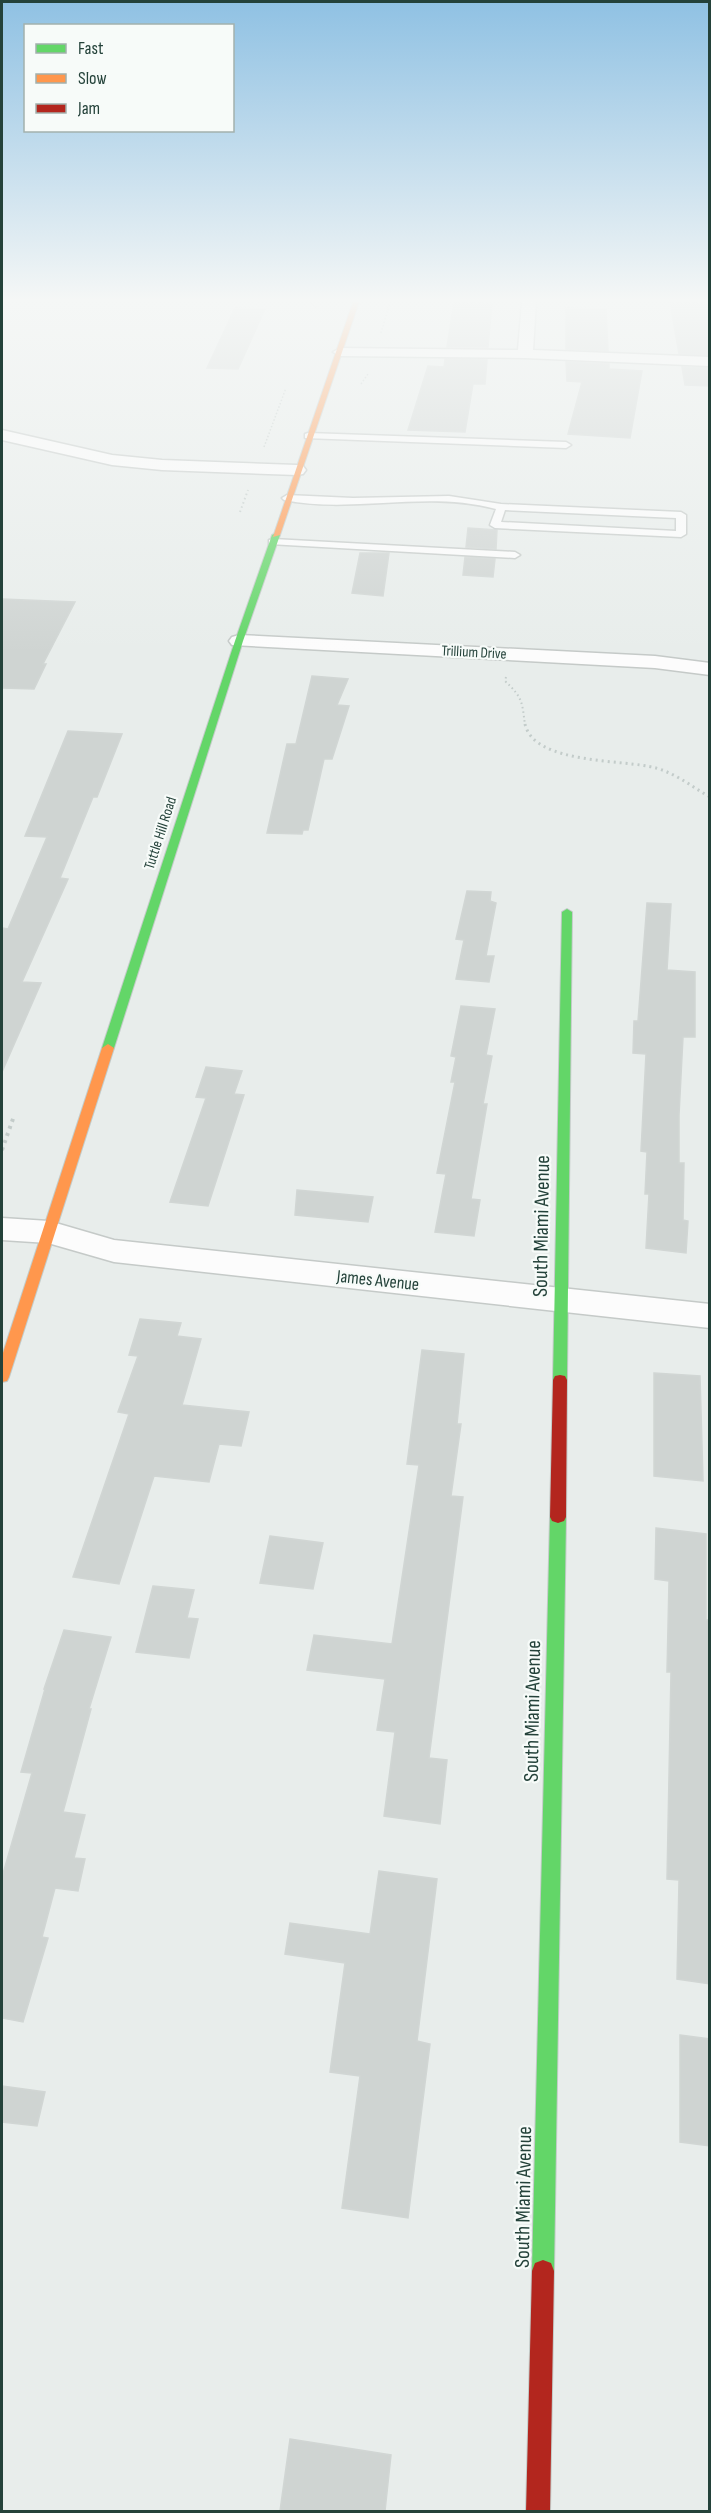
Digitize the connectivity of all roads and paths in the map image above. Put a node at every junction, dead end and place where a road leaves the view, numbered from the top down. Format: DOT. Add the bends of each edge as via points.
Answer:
graph roads {
  1 [pos="314,419"];
  2 [pos="2,435"];
  3 [pos="308,436"];
  4 [pos="566,445"];
  5 [pos="297,470"];
  6 [pos="287,498"];
  7 [pos="362,501"];
  8 [pos="436,507"];
  9 [pos="460,508"];
  10 [pos="500,509"];
  11 [pos="273,542"];
  12 [pos="515,555"];
  13 [pos="239,641"];
  14 [pos="508,654"];
  15 [pos="710,669"];
  16 [pos="710,797"];
  17 [pos="567,912"];
  18 [pos="14,1116"];
  19 [pos="2,1150"];
  20 [pos="2,1229"];
  21 [pos="49,1232"];
  22 [pos="562,1300"];
  23 [pos="710,1316"];
  24 [pos="2,1377"];
  25 [pos="538,2511"];
  1 -- 3 [label="main road, Tuttle Hill Road"];
  2 -- 5 [label="street" via="132,462"];
  3 -- 4 [label="lane"];
  3 -- 5 [label="main road, Tuttle Hill Road"];
  5 -- 6 [label="main road, Tuttle Hill Road"];
  6 -- 7 [label="lane"];
  6 -- 11 [label="main road, Tuttle Hill Road"];
  7 -- 8 [label="lane"];
  7 -- 10 [label="lane" via="417,497 479,500"];
  9 -- 10 [label="lane"];
  10 -- 10 [label="lane" via="681,515 681,534 495,525"];
  11 -- 12 [label="lane"];
  11 -- 13 [label="main road, Tuttle Hill Road"];
  13 -- 14 [label="street, Trillium Drive"];
  13 -- 21 [label="main road, Tuttle Hill Road"];
  14 -- 15 [label="street, Trillium Drive"];
  14 -- 16 [label="path" via="506,681 521,698 524,727 529,735 548,748 581,760 671,773"];
  17 -- 22 [label="main road, South Miami Avenue"];
  18 -- 19 [label="path"];
  20 -- 21 [label="street, James Avenue"];
  21 -- 22 [label="street, James Avenue" via="114,1251"];
  21 -- 24 [label="main road, Tuttle Hill Road"];
  22 -- 23 [label="street, James Avenue"];
  22 -- 25 [label="main road, South Miami Avenue"];
}
